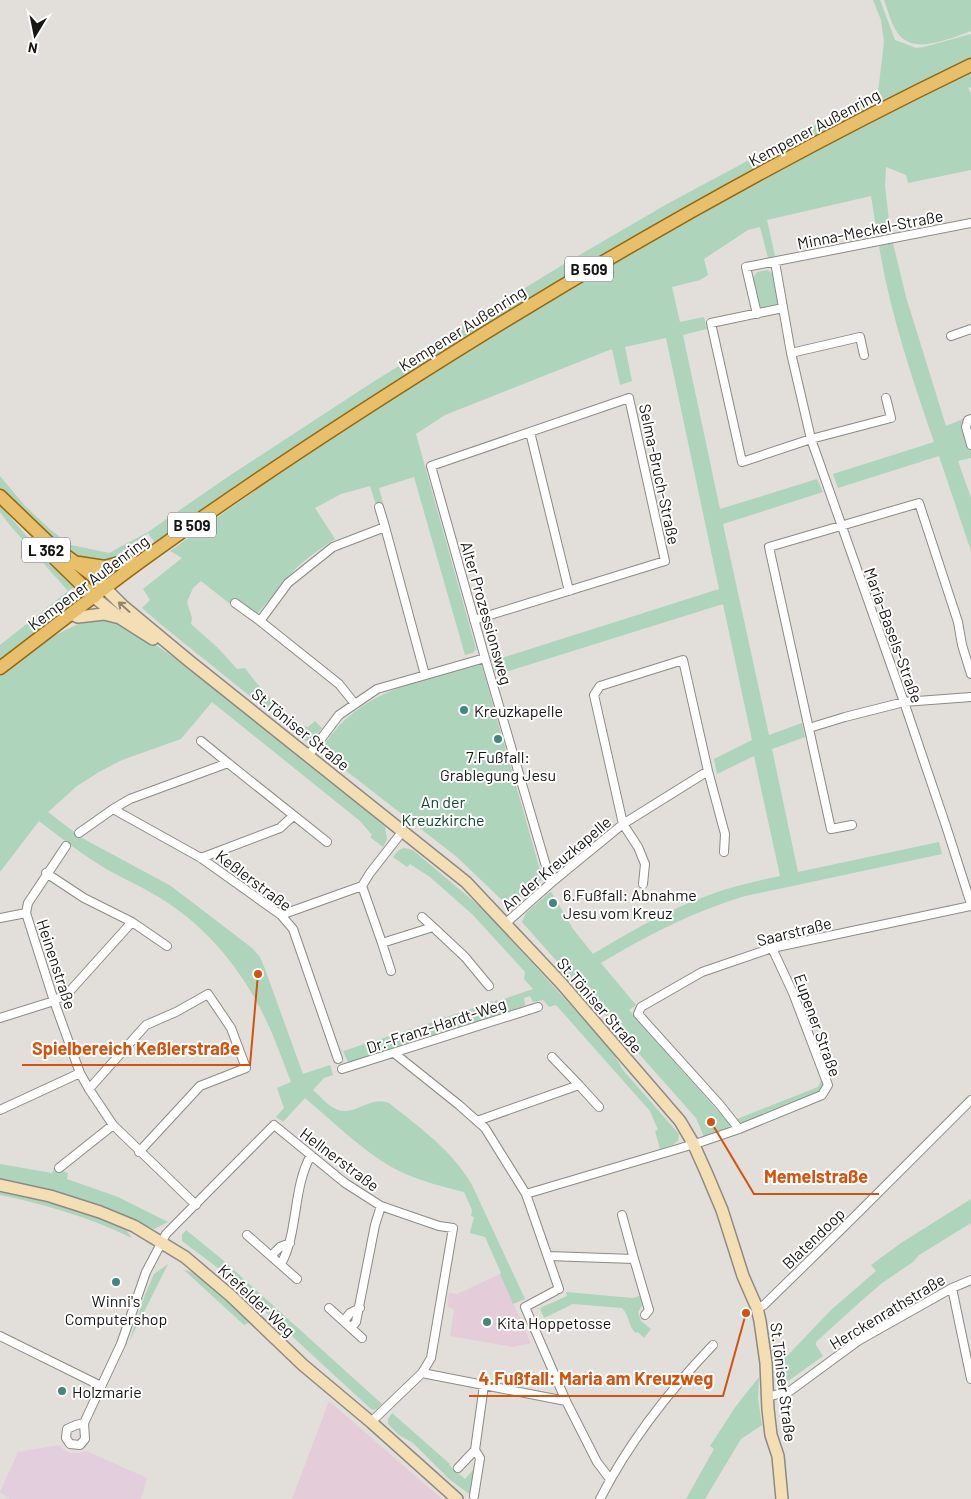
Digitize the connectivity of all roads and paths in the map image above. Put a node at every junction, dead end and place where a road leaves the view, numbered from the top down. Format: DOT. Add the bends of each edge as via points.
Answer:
graph roads {
  1 [pos="971,65"];
  2 [pos="971,223"];
  3 [pos="774,262"];
  4 [pos="783,308"];
  5 [pos="757,314"];
  6 [pos="971,329"];
  7 [pos="951,336"];
  8 [pos="791,353"];
  9 [pos="864,355"];
  10 [pos="886,398"];
  11 [pos="971,419"];
  12 [pos="530,432"];
  13 [pos="811,439"];
  14 [pos="971,445"];
  15 [pos="431,466"];
  16 [pos="0,496"];
  17 [pos="0,500"];
  18 [pos="379,507"];
  19 [pos="840,526"];
  20 [pos="385,527"];
  21 [pos="76,563"];
  22 [pos="137,564"];
  23 [pos="105,588"];
  24 [pos="569,591"];
  25 [pos="94,597"];
  26 [pos="235,603"];
  27 [pos="71,614"];
  28 [pos="120,618"];
  29 [pos="474,620"];
  30 [pos="260,621"];
  31 [pos="485,658"];
  32 [pos="188,660"];
  33 [pos="0,668"];
  34 [pos="971,674"];
  35 [pos="425,675"];
  36 [pos="971,697"];
  37 [pos="904,702"];
  38 [pos="355,704"];
  39 [pos="809,728"];
  40 [pos="201,741"];
  41 [pos="308,756"];
  42 [pos="228,763"];
  43 [pos="708,771"];
  44 [pos="113,809"];
  45 [pos="293,816"];
  46 [pos="624,824"];
  47 [pos="852,825"];
  48 [pos="402,832"];
  49 [pos="79,833"];
  50 [pos="327,842"];
  51 [pos="66,846"];
  52 [pos="724,852"];
  53 [pos="201,858"];
  54 [pos="46,874"];
  55 [pos="551,882"];
  56 [pos="643,884"];
  57 [pos="362,886"];
  58 [pos="971,905"];
  59 [pos="26,913"];
  60 [pos="281,915"];
  61 [pos="422,917"];
  62 [pos="0,918"];
  63 [pos="132,922"];
  64 [pos="506,923"];
  65 [pos="432,927"];
  66 [pos="382,943"];
  67 [pos="167,946"];
  68 [pos="772,948"];
  69 [pos="391,971"];
  70 [pos="489,986"];
  71 [pos="54,1001"];
  72 [pos="538,1006"];
  73 [pos="0,1018"];
  74 [pos="394,1053"];
  75 [pos="552,1056"];
  76 [pos="338,1059"];
  77 [pos="342,1069"];
  78 [pos="80,1073"];
  79 [pos="579,1085"];
  80 [pos="89,1089"];
  81 [pos="971,1100"];
  82 [pos="599,1107"];
  83 [pos="0,1110"];
  84 [pos="477,1120"];
  85 [pos="113,1125"];
  86 [pos="739,1128"];
  87 [pos="693,1143"];
  88 [pos="140,1152"];
  89 [pos="311,1156"];
  90 [pos="59,1168"];
  91 [pos="0,1185"];
  92 [pos="526,1194"];
  93 [pos="196,1205"];
  94 [pos="381,1206"];
  95 [pos="622,1215"];
  96 [pos="247,1235"];
  97 [pos="162,1242"];
  98 [pos="290,1243"];
  99 [pos="271,1256"];
  100 [pos="548,1256"];
  101 [pos="634,1259"];
  102 [pos="281,1264"];
  103 [pos="297,1279"];
  104 [pos="971,1280"];
  105 [pos="952,1288"];
  106 [pos="329,1308"];
  107 [pos="360,1308"];
  108 [pos="756,1308"];
  109 [pos="645,1315"];
  110 [pos="344,1321"];
  111 [pos="351,1328"];
  112 [pos="0,1336"];
  113 [pos="362,1338"];
  114 [pos="713,1345"];
  115 [pos="422,1373"];
  116 [pos="971,1379"];
  117 [pos="484,1385"];
  118 [pos="102,1386"];
  119 [pos="767,1398"];
  120 [pos="566,1400"];
  121 [pos="371,1422"];
  122 [pos="84,1423"];
  123 [pos="475,1450"];
  124 [pos="458,1468"];
  125 [pos="610,1479"];
  126 [pos="474,1496"];
  127 [pos="457,1499"];
  128 [pos="600,1499"];
  129 [pos="782,1499"];
  1 -- 22 [label="main road, Kempener Außenring / B 509" via="799,152 560,286 360,411"];
  2 -- 3 [label="street, Minna-Meckel-Straße"];
  3 -- 4 [label="street, Maria-Basels-Straße"];
  3 -- 5 [label="street" via="746,267"];
  4 -- 5 [label="street"];
  4 -- 8 [label="street, Maria-Basels-Straße"];
  5 -- 13 [label="street" via="711,323 742,462"];
  6 -- 7 [label="street"];
  8 -- 9 [label="street" via="860,337"];
  8 -- 13 [label="street, Maria-Basels-Straße"];
  10 -- 13 [label="street" via="891,418"];
  11 -- 14 [label="street" via="966,427"];
  12 -- 15 [label="street, Selma-Bruch-Straße"];
  12 -- 24 [label="street"];
  12 -- 24 [label="street, Selma-Bruch-Straße" via="628,398 664,561"];
  13 -- 19 [label="street, Maria-Basels-Straße"];
  15 -- 29 [label="street, Alter Prozessionsweg"];
  16 -- 21 [label="main road, St.Töniser Straße / L 362" via="50,544"];
  17 -- 25 [label="main road, St.Töniser Straße / L 362" via="41,546"];
  18 -- 20 [label="street"];
  19 -- 34 [label="street" via="919,503 958,622"];
  19 -- 37 [label="street, Maria-Basels-Straße"];
  19 -- 39 [label="street" via="769,547"];
  20 -- 30 [label="street" via="333,547 288,583"];
  20 -- 35 [label="street"];
  21 -- 22 [label="main road" via="105,567 126,561"];
  21 -- 23 [label="main road, St.Töniser Straße / L 362"];
  22 -- 23 [label="main road, Kempener Außenring / B 509"];
  23 -- 25 [label="main road, Kempener Außenring / B 509"];
  32 -- 23 [label="main road, St.Töniser Straße, one-way"];
  24 -- 29 [label="street, Selma-Bruch-Straße"];
  25 -- 27 [label="main road, Kempener Außenring / B 509"];
  25 -- 28 [label="main road, St.Töniser Straße"];
  26 -- 30 [label="street"];
  27 -- 28 [label="main road" via="78,617 104,614"];
  27 -- 33 [label="main road, Kempener Außenring / B 509"];
  28 -- 32 [label="main road, St.Töniser Straße"];
  29 -- 31 [label="street, Alter Prozessionsweg"];
  30 -- 38 [label="street" via="339,684"];
  31 -- 35 [label="street"];
  31 -- 55 [label="street, Alter Prozessionsweg"];
  32 -- 41 [label="main road, St.Töniser Straße"];
  35 -- 38 [label="street" via="377,689"];
  36 -- 37 [label="street"];
  37 -- 39 [label="street"];
  37 -- 58 [label="street, Maria-Basels-Straße"];
  38 -- 41 [label="street" via="339,715"];
  39 -- 47 [label="street" via="831,828"];
  40 -- 42 [label="street"];
  41 -- 48 [label="main road, St.Töniser Straße"];
  42 -- 44 [label="street" via="130,799"];
  42 -- 45 [label="street"];
  43 -- 46 [label="street, An der Kreuzkapelle"];
  43 -- 46 [label="street, An der Kreuzkapelle" via="683,660 600,686 594,695"];
  43 -- 52 [label="street, An der Kreuzkapelle" via="725,834"];
  44 -- 49 [label="street"];
  44 -- 53 [label="street, Keßlerstraße"];
  45 -- 50 [label="street"];
  45 -- 53 [label="street" via="280,828"];
  46 -- 55 [label="street, An der Kreuzkapelle"];
  46 -- 56 [label="street, An der Kreuzkapelle" via="646,864"];
  48 -- 57 [label="street"];
  48 -- 64 [label="main road, St.Töniser Straße" via="466,882"];
  51 -- 54 [label="street, Heinenstraße"];
  53 -- 60 [label="street, Keßlerstraße"];
  54 -- 59 [label="street, Heinenstraße" via="28,902"];
  54 -- 63 [label="street"];
  55 -- 64 [label="street, An der Kreuzkapelle"];
  57 -- 60 [label="street"];
  57 -- 66 [label="street"];
  58 -- 68 [label="street, Saarstraße"];
  59 -- 62 [label="street"];
  59 -- 71 [label="street, Heinenstraße"];
  60 -- 76 [label="street, Keßlerstraße" via="293,929"];
  61 -- 65 [label="street"];
  63 -- 67 [label="street"];
  63 -- 71 [label="street" via="69,992"];
  64 -- 87 [label="main road, St.Töniser Straße" via="680,1121"];
  65 -- 66 [label="street"];
  65 -- 70 [label="street" via="465,957"];
  66 -- 69 [label="street"];
  68 -- 86 [label="street, Eupener Straße" via="828,1085 822,1094"];
  68 -- 86 [label="street, Saarstraße" via="702,972 641,1007 638,1014"];
  71 -- 73 [label="street"];
  71 -- 78 [label="street, Heinenstraße"];
  72 -- 74 [label="street, Dr.-Franz-Hardt-Weg"];
  74 -- 77 [label="street, Dr.-Franz-Hardt-Weg"];
  74 -- 84 [label="street"];
  75 -- 79 [label="street"];
  78 -- 80 [label="street, Heinenstraße"];
  78 -- 83 [label="street"];
  79 -- 82 [label="street"];
  79 -- 84 [label="street"];
  80 -- 85 [label="street, Heinenstraße"];
  80 -- 88 [label="street" via="146,1025 208,994 231,1028 246,1068 200,1086"];
  81 -- 108 [label="street, Blatendoop" via="842,1230 764,1305"];
  84 -- 92 [label="street"];
  85 -- 88 [label="street, Heinenstraße"];
  85 -- 90 [label="street"];
  86 -- 87 [label="street, Eupener Straße"];
  87 -- 92 [label="street, Eupener Straße"];
  87 -- 108 [label="main road, St.Töniser Straße" via="722,1210"];
  88 -- 93 [label="street, Heinenstraße"];
  89 -- 93 [label="street, Hellnerstraße" via="274,1125"];
  89 -- 94 [label="street, Hellnerstraße"];
  89 -- 98 [label="street" via="304,1167"];
  91 -- 97 [label="main road, Krefelder Weg" via="76,1203 119,1219"];
  92 -- 100 [label="street"];
  93 -- 97 [label="street, Hellnerstraße"];
  94 -- 107 [label="street"];
  94 -- 115 [label="street, Hellnerstraße" via="453,1228 431,1358"];
  95 -- 101 [label="street"];
  96 -- 99 [label="street"];
  97 -- 118 [label="street, Hellnerstraße" via="146,1272"];
  97 -- 121 [label="main road, Krefelder Weg" via="195,1264 303,1365"];
  98 -- 99 [label="street"];
  98 -- 102 [label="street"];
  99 -- 102 [label="street"];
  100 -- 101 [label="street"];
  100 -- 120 [label="street" via="557,1290 525,1307"];
  101 -- 109 [label="street" via="647,1299 649,1310"];
  102 -- 103 [label="street"];
  104 -- 105 [label="street, Herckenrathstraße"];
  105 -- 116 [label="street"];
  105 -- 119 [label="street, Herckenrathstraße" via="858,1340 790,1391"];
  106 -- 110 [label="street"];
  107 -- 110 [label="street"];
  107 -- 111 [label="street"];
  108 -- 119 [label="main road, St.Töniser Straße" via="765,1354"];
  110 -- 111 [label="street"];
  111 -- 113 [label="street"];
  112 -- 118 [label="street"];
  114 -- 125 [label="street" via="647,1421"];
  115 -- 117 [label="street"];
  115 -- 121 [label="street, Hellnerstraße"];
  117 -- 120 [label="street"];
  117 -- 123 [label="street"];
  118 -- 122 [label="street, Hellnerstraße"];
  119 -- 129 [label="main road, St.Töniser Straße"];
  120 -- 125 [label="street" via="597,1462"];
  121 -- 127 [label="main road, Krefelder Weg"];
  123 -- 124 [label="street"];
  123 -- 126 [label="street" via="480,1458"];
  125 -- 128 [label="street"];
}
